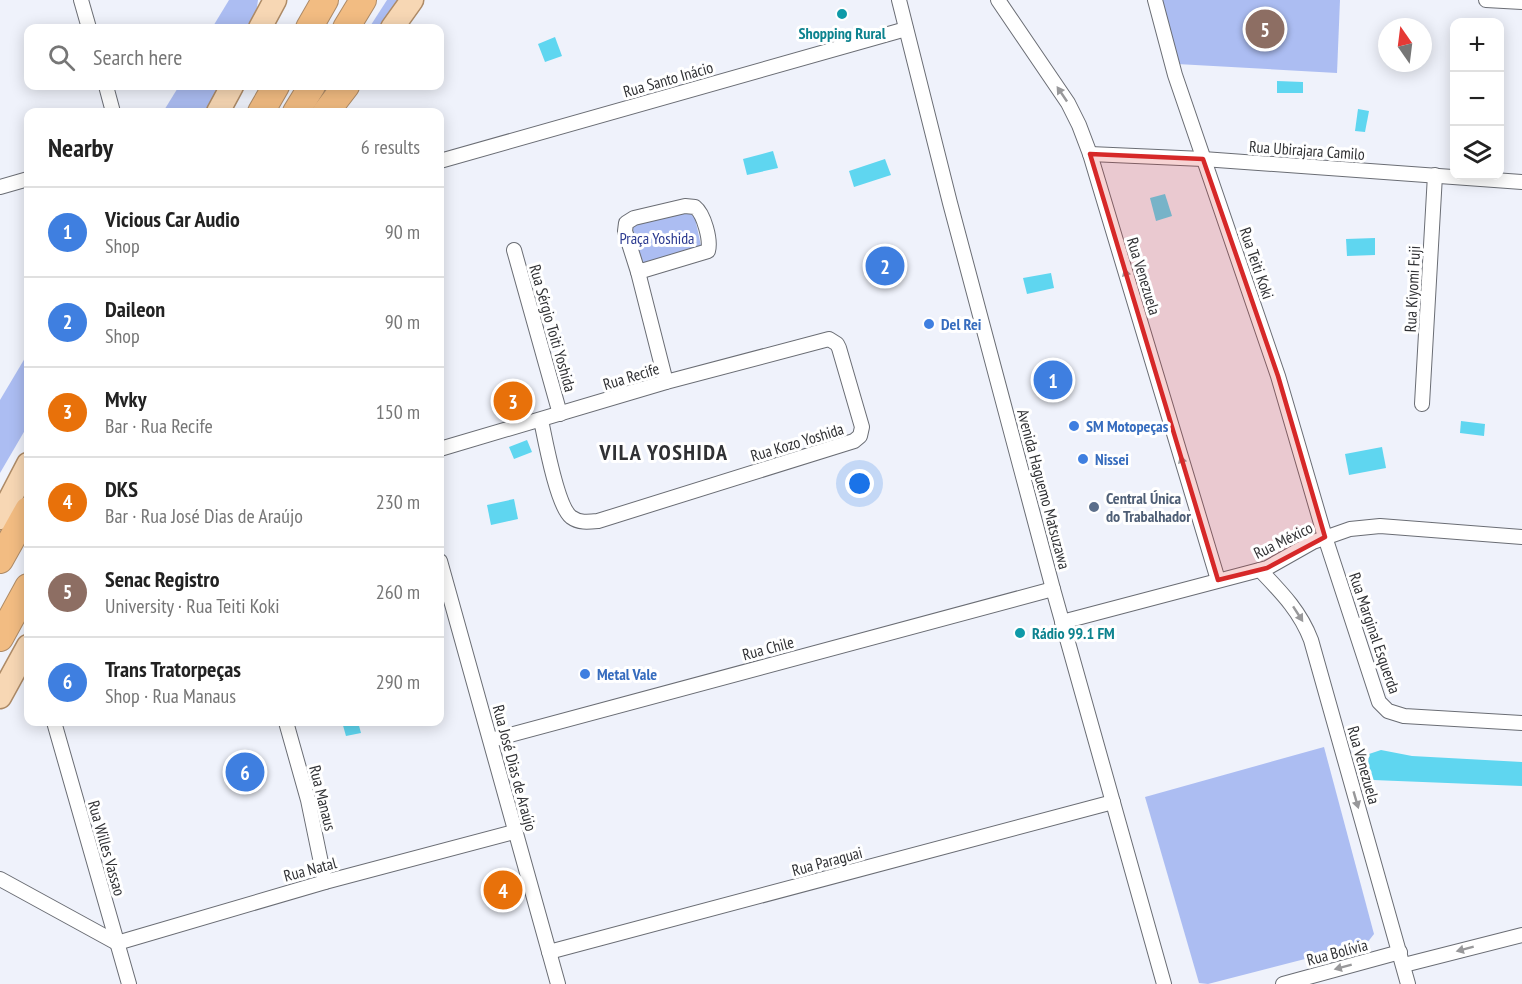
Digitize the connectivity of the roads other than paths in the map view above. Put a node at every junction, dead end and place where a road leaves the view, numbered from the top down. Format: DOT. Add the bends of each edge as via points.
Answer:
graph roads {
  1 [pos="81,0"];
  2 [pos="266,0"];
  3 [pos="275,0"];
  4 [pos="325,0"];
  5 [pos="363,0"];
  6 [pos="412,0"];
  7 [pos="899,0"];
  8 [pos="998,0"];
  9 [pos="1155,0"];
  10 [pos="1486,0"];
  11 [pos="1522,2"];
  12 [pos="88,24"];
  13 [pos="262,24"];
  14 [pos="263,24"];
  15 [pos="311,24"];
  16 [pos="348,24"];
  17 [pos="395,24"];
  18 [pos="906,29"];
  19 [pos="107,90"];
  20 [pos="274,90"];
  21 [pos="310,90"];
  22 [pos="343,90"];
  23 [pos="354,90"];
  24 [pos="112,108"];
  25 [pos="263,108"];
  26 [pos="298,108"];
  27 [pos="329,108"];
  28 [pos="343,108"];
  29 [pos="1090,154"];
  30 [pos="1203,159"];
  31 [pos="444,160"];
  32 [pos="1435,175"];
  33 [pos="24,180"];
  34 [pos="1522,182"];
  35 [pos="0,187"];
  36 [pos="514,250"];
  37 [pos="638,272"];
  38 [pos="834,340"];
  39 [pos="666,382"];
  40 [pos="1422,404"];
  41 [pos="560,414"];
  42 [pos="540,420"];
  43 [pos="444,448"];
  44 [pos="24,472"];
  45 [pos="24,517"];
  46 [pos="0,518"];
  47 [pos="1325,537"];
  48 [pos="1522,537"];
  49 [pos="0,560"];
  50 [pos="1260,570"];
  51 [pos="444,575"];
  52 [pos="1218,580"];
  53 [pos="1053,589"];
  54 [pos="24,594"];
  55 [pos="1062,622"];
  56 [pos="0,638"];
  57 [pos="24,653"];
  58 [pos="0,697"];
  59 [pos="1522,723"];
  60 [pos="55,726"];
  61 [pos="286,726"];
  62 [pos="491,740"];
  63 [pos="1113,802"];
  64 [pos="514,832"];
  65 [pos="0,879"];
  66 [pos="325,882"];
  67 [pos="1522,934"];
  68 [pos="117,943"];
  69 [pos="549,952"];
  70 [pos="1402,958"];
  71 [pos="129,984"];
  72 [pos="557,984"];
  73 [pos="1164,984"];
  74 [pos="1283,984"];
  75 [pos="1408,984"];
  1 -- 12 [label="street"];
  2 -- 13 [label="street"];
  3 -- 14 [label="main road"];
  4 -- 15 [label="highway"];
  5 -- 16 [label="highway"];
  6 -- 17 [label="main road"];
  7 -- 18 [label="street, Avenida Haguemo Matsuzawa"];
  29 -- 8 [label="street, Rua Venezuela, one-way" via="1068,103"];
  9 -- 30 [label="street, Rua Teiti Koki"];
  10 -- 11 [label="street"];
  18 -- 31 [label="street, Rua Santo Inácio"];
  18 -- 53 [label="street, Avenida Haguemo Matsuzawa"];
  19 -- 24 [label="street"];
  20 -- 25 [label="highway"];
  21 -- 26 [label="highway"];
  22 -- 27 [label="highway"];
  23 -- 28 [label="main road"];
  29 -- 30 [label="street, Rua Ubirajara Camilo"];
  52 -- 29 [label="street, Rua Venezuela, one-way"];
  30 -- 32 [label="street, Rua Ubirajara Camilo"];
  30 -- 47 [label="street, Rua Teiti Koki" via="1278,376"];
  32 -- 34 [label="street, Rua Ubirajara Camilo"];
  32 -- 40 [label="street, Rua Kiyomi Fuji"];
  33 -- 35 [label="street"];
  36 -- 41 [label="street, Rua Sérgio Toiti Yoshida"];
  37 -- 37 [label="street" via="706,252 708,242 697,208 685,206 627,222 625,231"];
  37 -- 39 [label="street"];
  38 -- 39 [label="street, Rua Recife" via="818,340"];
  38 -- 42 [label="street, Rua Kozo Yoshida" via="861,421 862,433 857,440 598,521 580,521 564,510"];
  39 -- 41 [label="street, Rua Recife"];
  41 -- 42 [label="street, Rua Recife"];
  42 -- 43 [label="street, Rua Recife"];
  44 -- 46 [label="main road"];
  45 -- 49 [label="highway"];
  47 -- 48 [label="street, Rua México" via="1380,526"];
  47 -- 50 [label="street, Rua México"];
  47 -- 59 [label="street, Rua Marginal Esquerda" via="1375,693 1385,709 1404,716"];
  50 -- 52 [label="street, Rua México"];
  50 -- 70 [label="street, Rua Venezuela, one-way" via="1289,600 1311,640"];
  51 -- 62 [label="street, Rua José Dias de Araújo"];
  52 -- 55 [label="street, Rua México"];
  53 -- 55 [label="street, Avenida Haguemo Matsuzawa"];
  53 -- 62 [label="street, Rua Chile"];
  54 -- 56 [label="highway"];
  55 -- 63 [label="street, Avenida Haguemo Matsuzawa"];
  57 -- 58 [label="main road"];
  60 -- 68 [label="street, Rua Willes Vassao"];
  61 -- 66 [label="street, Rua Manaus" via="308,800"];
  62 -- 64 [label="street, Rua José Dias de Araújo"];
  63 -- 69 [label="street, Rua Paraguai"];
  63 -- 73 [label="street, Avenida Haguemo Matsuzawa"];
  64 -- 66 [label="street, Rua Natal"];
  64 -- 69 [label="street, Rua José Dias de Araújo"];
  65 -- 68 [label="street"];
  66 -- 68 [label="street, Rua Natal"];
  67 -- 70 [label="street, Rua Bolívia, one-way"];
  68 -- 71 [label="street, Rua Willes Vassao"];
  69 -- 72 [label="street, Rua José Dias de Araújo"];
  70 -- 74 [label="street, Rua Bolívia, one-way"];
  70 -- 75 [label="street, Rua Venezuela"];
}
